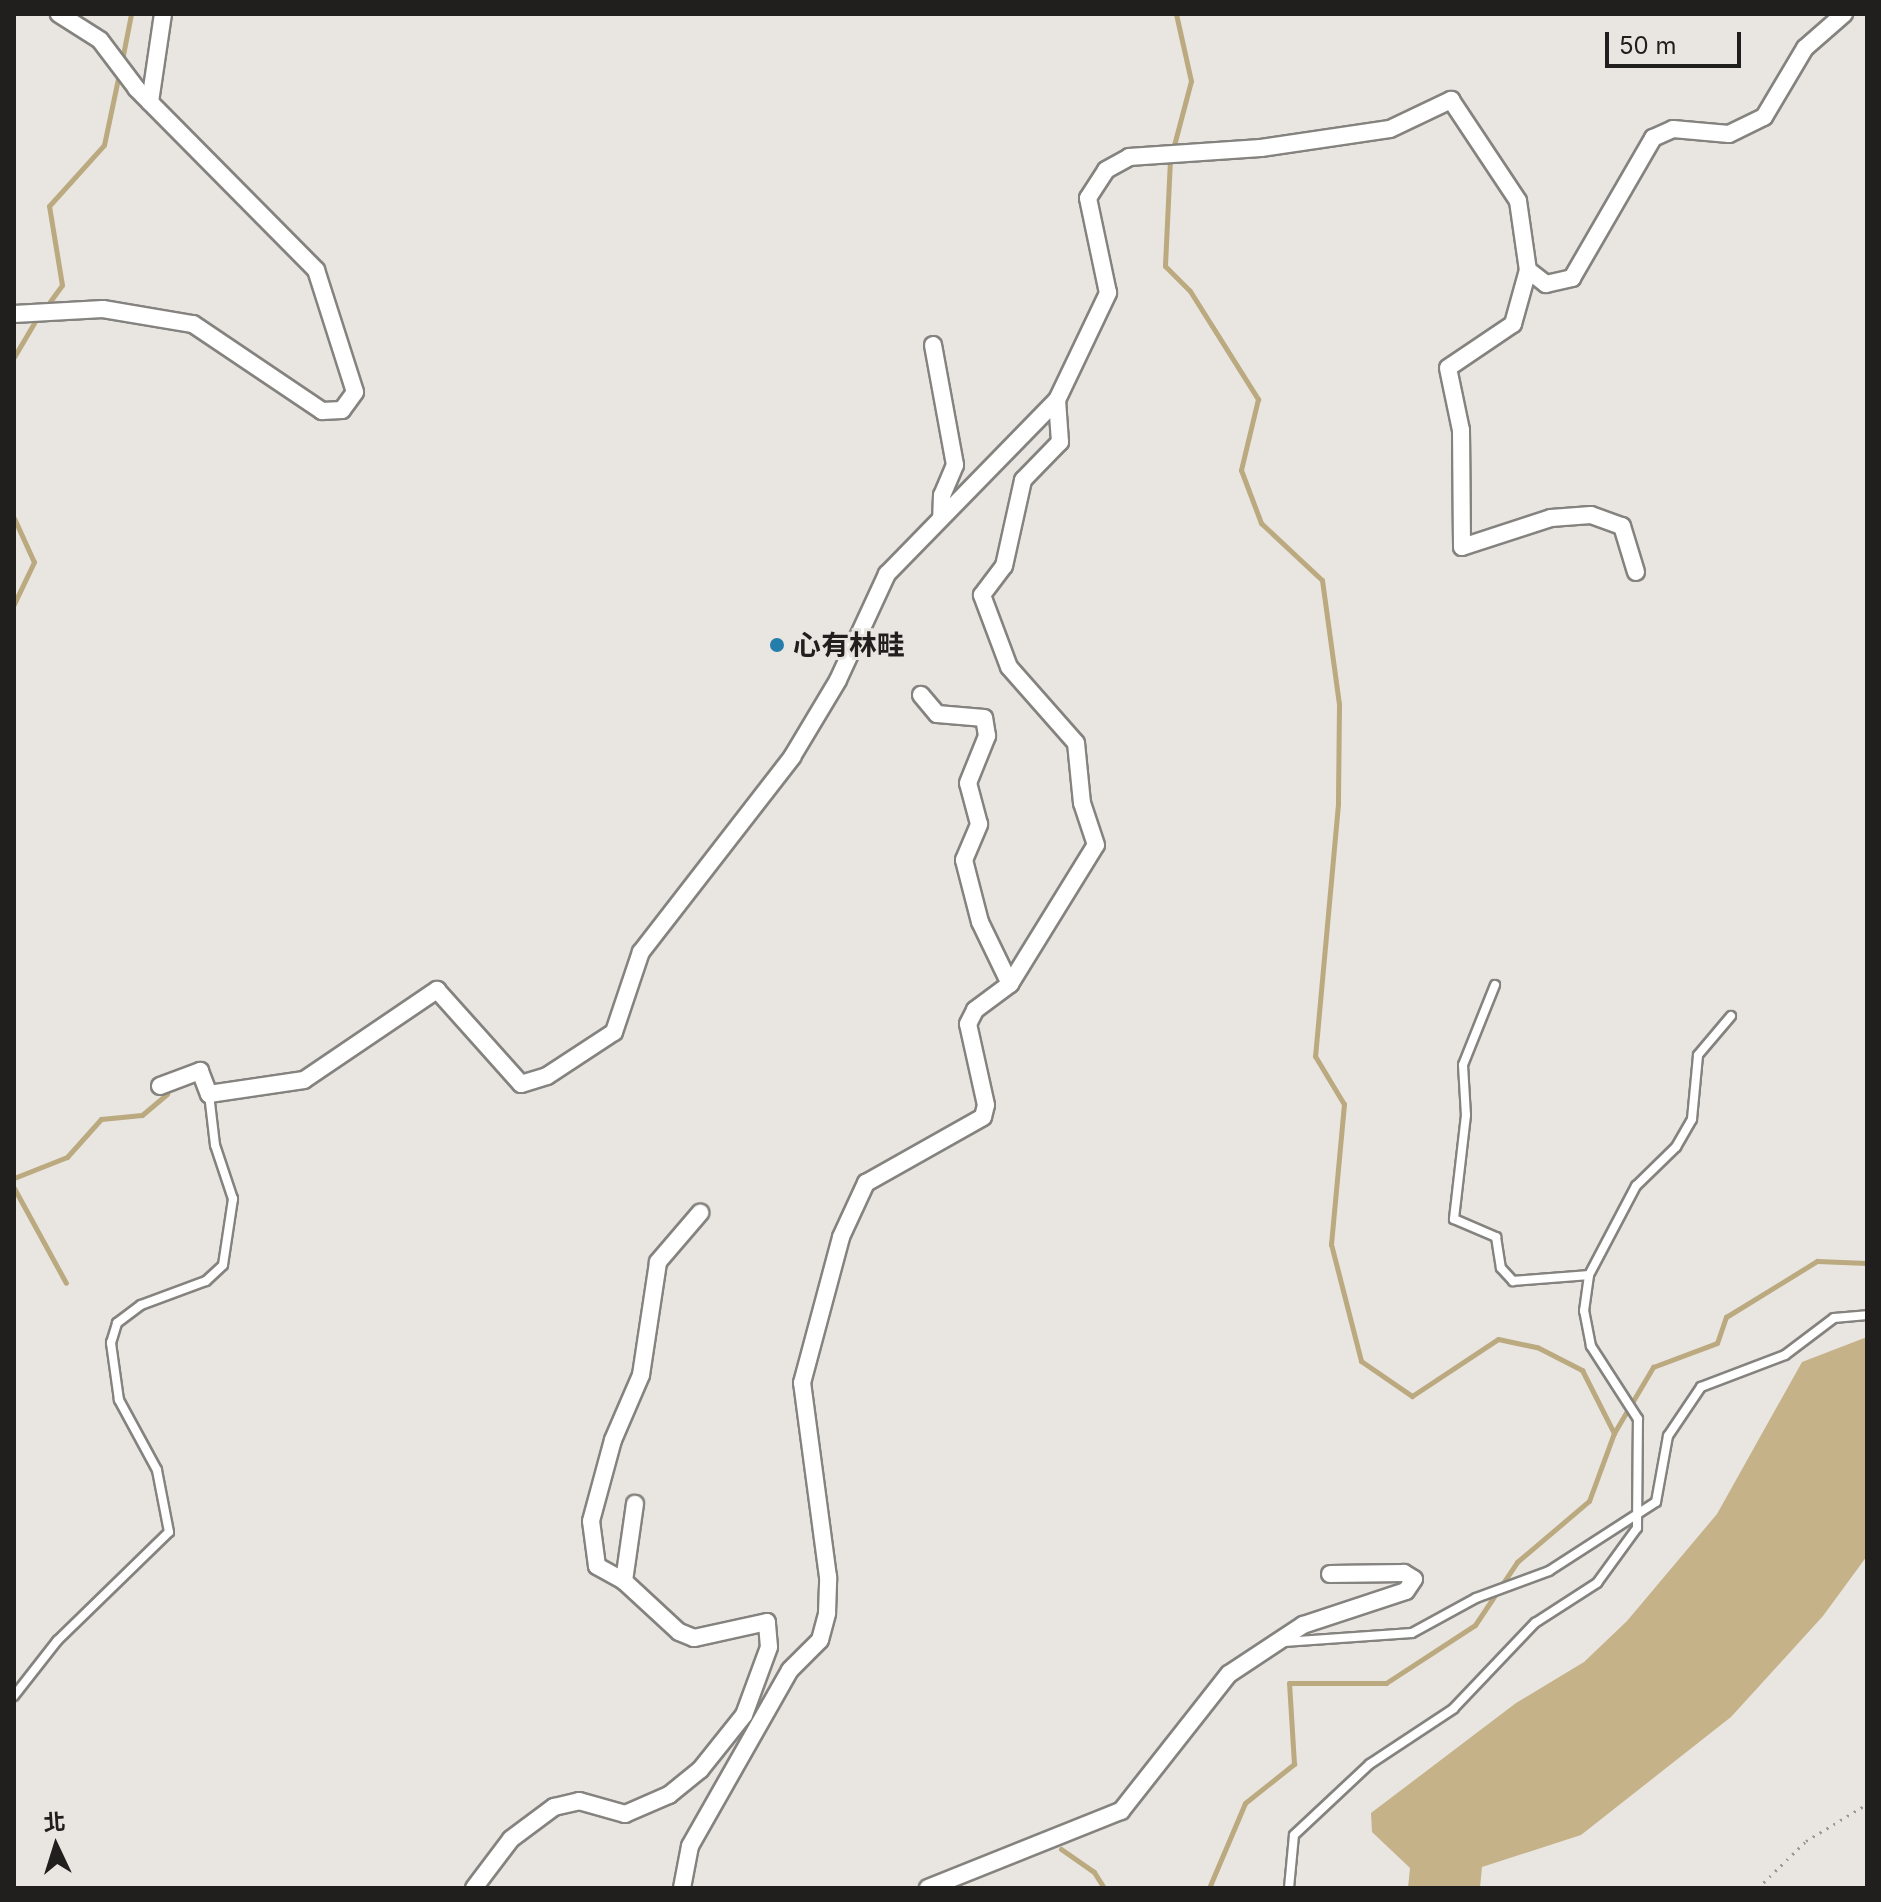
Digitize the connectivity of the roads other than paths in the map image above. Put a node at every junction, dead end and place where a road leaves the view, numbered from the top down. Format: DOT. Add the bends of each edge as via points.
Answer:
graph roads {
  1 [pos="59,14"];
  2 [pos="163,14"];
  3 [pos="1844,14"];
  4 [pos="150,102"];
  5 [pos="1528,270"];
  6 [pos="14,314"];
  7 [pos="933,345"];
  8 [pos="1057,400"];
  9 [pos="941,518"];
  10 [pos="1636,572"];
  11 [pos="921,695"];
  12 [pos="1010,984"];
  13 [pos="1495,985"];
  14 [pos="1731,1016"];
  15 [pos="160,1086"];
  16 [pos="209,1094"];
  17 [pos="700,1213"];
  18 [pos="1589,1275"];
  19 [pos="1867,1315"];
  20 [pos="635,1504"];
  21 [pos="1637,1515"];
  22 [pos="1330,1574"];
  23 [pos="624,1581"];
  24 [pos="1275,1643"];
  25 [pos="14,1696"];
  26 [pos="474,1888"];
  27 [pos="682,1888"];
  28 [pos="928,1888"];
  29 [pos="1289,1888"];
  1 -- 4 [label="street" via="100,40"];
  2 -- 4 [label="street"];
  3 -- 5 [label="street" via="1805,48 1764,117 1729,134 1673,129 1653,138 1572,278 1546,284"];
  4 -- 6 [label="street" via="316,270 355,392 342,410 322,411 193,324 61,309"];
  5 -- 8 [label="street" via="1518,201 1451,100 1390,129 1164,151 1115,163 1088,198 1108,293"];
  5 -- 10 [label="street" via="1513,324 1448,368 1461,430 1462,547 1551,518 1591,515 1622,526"];
  7 -- 9 [label="street" via="955,465 942,495"];
  8 -- 9 [label="street"];
  8 -- 12 [label="street" via="1060,442 1023,480 1004,566 982,595 1009,667 1076,743 1082,803 1096,845"];
  9 -- 16 [label="street" via="887,574 838,680 792,757 641,952 621,1022 602,1043 521,1084 437,990 304,1080"];
  11 -- 12 [label="street" via="937,714 984,718 987,736 968,783 979,824 964,860 980,922"];
  12 -- 27 [label="street" via="975,1010 968,1024 985,1092 983,1117 866,1183 841,1237 802,1383 828,1577 827,1613 820,1640 790,1670 690,1846"];
  13 -- 18 [label="lane" via="1463,1065 1466,1115 1454,1219 1496,1237 1501,1268 1513,1281"];
  14 -- 18 [label="lane" via="1698,1055 1692,1119 1676,1147 1636,1186"];
  15 -- 16 [label="street" via="200,1071"];
  16 -- 25 [label="lane" via="215,1145 233,1199 223,1265 206,1281 141,1305 117,1323 111,1343 119,1400 157,1470 169,1532 57,1641"];
  17 -- 23 [label="street" via="658,1262 641,1375 613,1440 591,1521 597,1566"];
  18 -- 21 [label="lane" via="1584,1311 1591,1346 1638,1419"];
  19 -- 21 [label="lane" via="1834,1318 1785,1355 1701,1387 1668,1436 1656,1502"];
  20 -- 23 [label="street"];
  21 -- 24 [label="lane" via="1549,1571 1476,1598 1412,1633"];
  21 -- 29 [label="lane" via="1637,1528 1597,1583 1535,1623 1453,1709 1370,1764 1294,1835"];
  22 -- 24 [label="street" via="1404,1573 1414,1579 1406,1591 1303,1625"];
  23 -- 26 [label="street" via="694,1638 767,1622 769,1647 744,1715 700,1770 669,1795 625,1814 579,1801 554,1807 511,1839"];
  24 -- 28 [label="street" via="1214,1687 1121,1811"];
}
